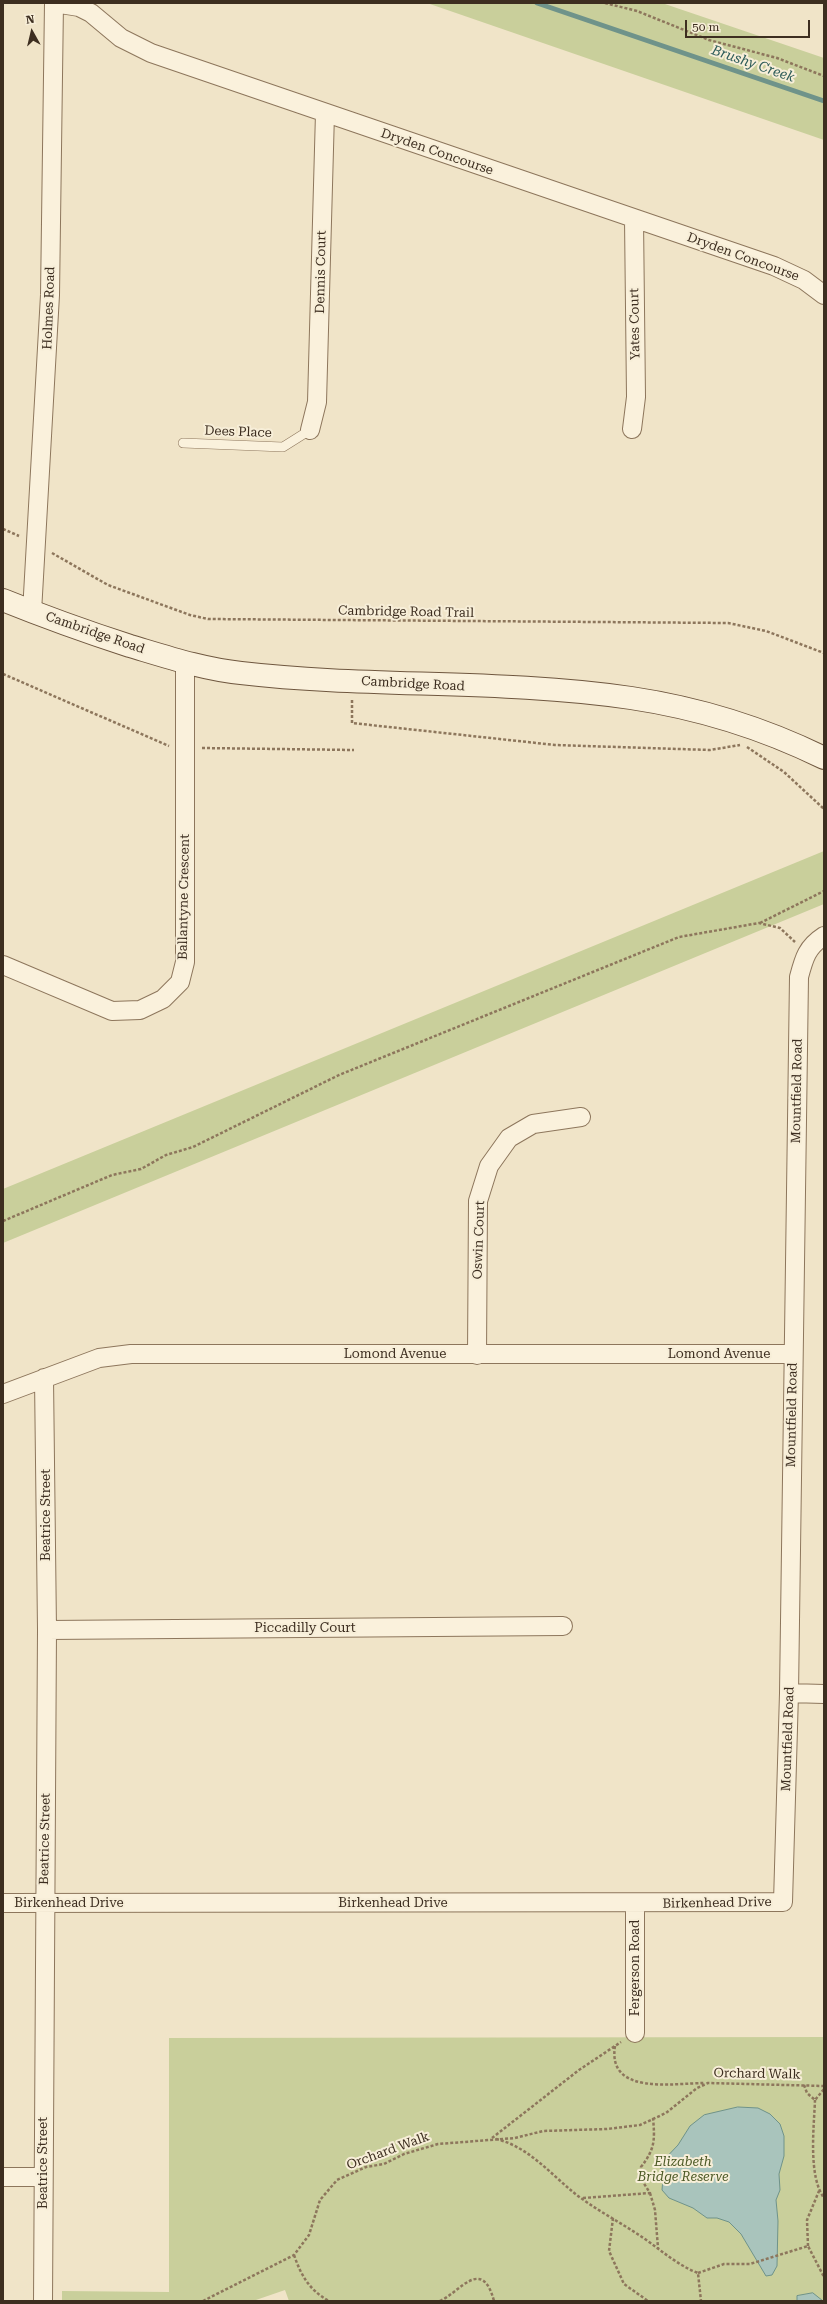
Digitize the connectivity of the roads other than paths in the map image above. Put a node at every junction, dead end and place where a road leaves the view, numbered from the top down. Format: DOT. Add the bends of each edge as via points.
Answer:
graph roads {
  1 [pos="54,3"];
  2 [pos="325,113"];
  3 [pos="634,219"];
  4 [pos="824,295"];
  5 [pos="632,428"];
  6 [pos="310,430"];
  7 [pos="183,443"];
  8 [pos="3,600"];
  9 [pos="32,612"];
  10 [pos="185,663"];
  11 [pos="824,758"];
  12 [pos="824,936"];
  13 [pos="3,965"];
  14 [pos="581,1117"];
  15 [pos="793,1354"];
  16 [pos="477,1355"];
  17 [pos="44,1378"];
  18 [pos="3,1394"];
  19 [pos="563,1626"];
  20 [pos="47,1630"];
  21 [pos="789,1693"];
  22 [pos="824,1694"];
  23 [pos="783,1902"];
  24 [pos="44,1903"];
  25 [pos="635,1903"];
  26 [pos="3,1904"];
  27 [pos="635,2033"];
  28 [pos="3,2177"];
  29 [pos="43,2177"];
  30 [pos="43,2301"];
  1 -- 2 [label="street, Dryden Concourse" via="79,7 91,13 137,48"];
  1 -- 9 [label="street, Holmes Road" via="50,295"];
  2 -- 3 [label="street, Dryden Concourse"];
  2 -- 6 [label="street, Dennis Court" via="317,402"];
  3 -- 4 [label="street, Dryden Concourse" via="791,273"];
  3 -- 5 [label="street, Yates Court" via="636,397"];
  6 -- 7 [label="lane, Dees Place" via="283,447"];
  8 -- 9 [label="main road, Cambridge Road"];
  9 -- 10 [label="main road, Cambridge Road"];
  10 -- 11 [label="main road, Cambridge Road" via="239,673 578,692 632,698 729,720 779,737"];
  10 -- 13 [label="street, Ballantyne Crescent" via="185,962 180,982 163,999 140,1010 112,1011"];
  12 -- 15 [label="street, Mountfield Road" via="813,943 806,953 799,977"];
  14 -- 16 [label="street, Oswin Court" via="533,1124 509,1138 489,1166 478,1201"];
  15 -- 16 [label="street, Lomond Avenue"];
  15 -- 21 [label="street, Mountfield Road"];
  16 -- 17 [label="street, Lomond Avenue" via="131,1354 99,1358"];
  17 -- 18 [label="street, Lomond Avenue"];
  17 -- 20 [label="street, Beatrice Street"];
  19 -- 20 [label="street, Piccadilly Court"];
  20 -- 24 [label="street, Beatrice Street"];
  21 -- 22 [label="street"];
  21 -- 23 [label="street, Mountfield Road"];
  23 -- 25 [label="street, Birkenhead Drive"];
  24 -- 25 [label="street, Birkenhead Drive"];
  24 -- 26 [label="street, Birkenhead Drive"];
  24 -- 29 [label="street, Beatrice Street"];
  25 -- 27 [label="street, Fergerson Road"];
  28 -- 29 [label="street"];
  29 -- 30 [label="street, Beatrice Street"];
}
